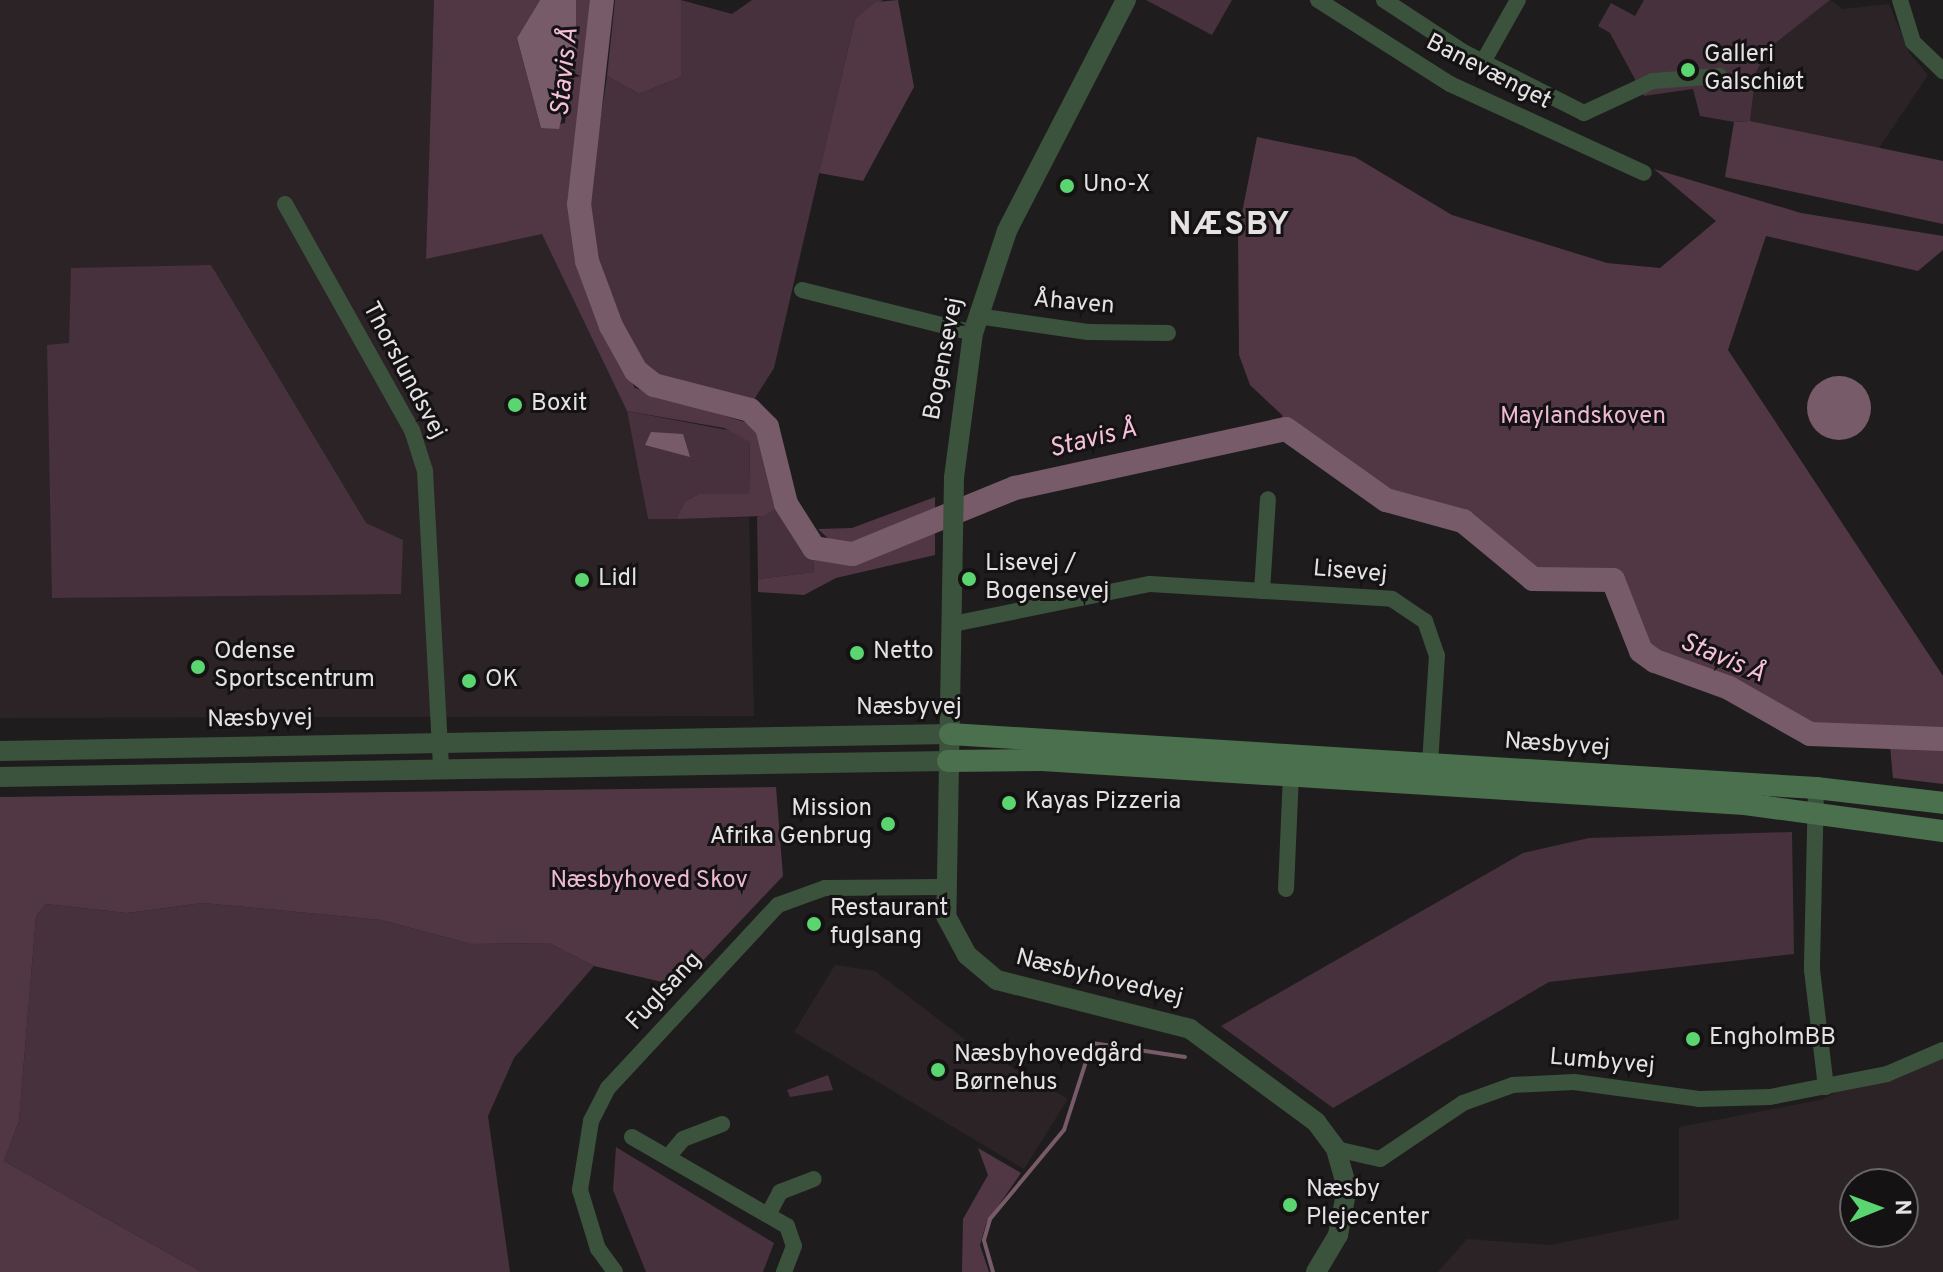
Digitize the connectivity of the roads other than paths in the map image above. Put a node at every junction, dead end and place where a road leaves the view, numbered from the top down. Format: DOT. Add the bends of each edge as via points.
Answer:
graph roads {
  1 [pos="1126,0"];
  2 [pos="1318,0"];
  3 [pos="1384,0"];
  4 [pos="1518,0"];
  5 [pos="1900,0"];
  6 [pos="1483,62"];
  7 [pos="1943,71"];
  8 [pos="1720,76"];
  9 [pos="1644,173"];
  10 [pos="285,204"];
  11 [pos="802,290"];
  12 [pos="975,324"];
  13 [pos="1168,333"];
  14 [pos="1268,499"];
  15 [pos="1262,591"];
  16 [pos="953,624"];
  17 [pos="950,734"];
  18 [pos="1071,740"];
  19 [pos="440,742"];
  20 [pos="0,751"];
  21 [pos="948,761"];
  22 [pos="807,762"];
  23 [pos="1430,764"];
  24 [pos="441,766"];
  25 [pos="1291,776"];
  26 [pos="0,777"];
  27 [pos="1816,788"];
  28 [pos="1943,803"];
  29 [pos="1813,812"];
  30 [pos="1943,831"];
  31 [pos="941,887"];
  32 [pos="1286,889"];
  33 [pos="1943,1050"];
  34 [pos="1826,1087"];
  35 [pos="722,1124"];
  36 [pos="632,1137"];
  37 [pos="1336,1149"];
  38 [pos="668,1157"];
  39 [pos="814,1179"];
  40 [pos="768,1215"];
  41 [pos="615,1272"];
  42 [pos="784,1272"];
  43 [pos="1316,1272"];
  1 -- 12 [label="street, Bogensevej" via="1007,231"];
  2 -- 9 [label="street, Banevænget" via="1450,84"];
  3 -- 6 [label="street, Banevænget"];
  4 -- 6 [label="street"];
  5 -- 7 [label="street" via="1913,42"];
  6 -- 8 [label="street, Banevænget" via="1584,113 1653,81"];
  10 -- 19 [label="street, Thorslundsvej" via="412,430 425,471"];
  11 -- 12 [label="street, Åhaven"];
  12 -- 13 [label="street, Åhaven"];
  12 -- 16 [label="street, Bogensevej" via="954,478"];
  14 -- 15 [label="street"];
  15 -- 16 [label="street, Lisevej" via="1150,584"];
  15 -- 23 [label="street, Lisevej" via="1392,599 1425,621 1437,655"];
  16 -- 17 [label="street, Bogensevej"];
  17 -- 18 [label="main road, Næsbyvej"];
  17 -- 19 [label="street, Næsbyvej"];
  17 -- 21 [label="street, Bogensevej"];
  17 -- 22 [label="street" via="938,745 840,748"];
  18 -- 21 [label="street" via="959,746"];
  18 -- 23 [label="main road, Næsbyvej"];
  19 -- 20 [label="street, Næsbyvej"];
  19 -- 24 [label="street, Thorslundsvej"];
  21 -- 22 [label="street, Næsbyvej"];
  21 -- 25 [label="main road, Næsbyvej"];
  21 -- 31 [label="street, Næsbyhovedvej"];
  22 -- 24 [label="street, Næsbyvej"];
  23 -- 27 [label="main road, Næsbyvej"];
  24 -- 26 [label="street, Næsbyvej"];
  25 -- 29 [label="main road, Næsbyvej"];
  25 -- 32 [label="street"];
  27 -- 28 [label="main road, Næsbyvej"];
  27 -- 29 [label="street"];
  29 -- 30 [label="main road, Næsbyvej"];
  29 -- 34 [label="street" via="1812,970"];
  31 -- 37 [label="street, Næsbyhovedvej" via="955,939 997,980 1190,1029 1316,1122"];
  31 -- 41 [label="street, Fuglsang" via="825,888 785,900 608,1088 591,1121 580,1190 598,1249"];
  33 -- 34 [label="street, Lumbyvej" via="1887,1074"];
  34 -- 37 [label="street, Lumbyvej" via="1699,1099 1574,1082 1513,1085 1463,1103 1380,1159"];
  35 -- 38 [label="street" via="683,1139"];
  36 -- 38 [label="street"];
  37 -- 43 [label="street" via="1346,1212"];
  38 -- 40 [label="street"];
  39 -- 40 [label="street" via="780,1192"];
  40 -- 42 [label="street" via="792,1235"];
}
